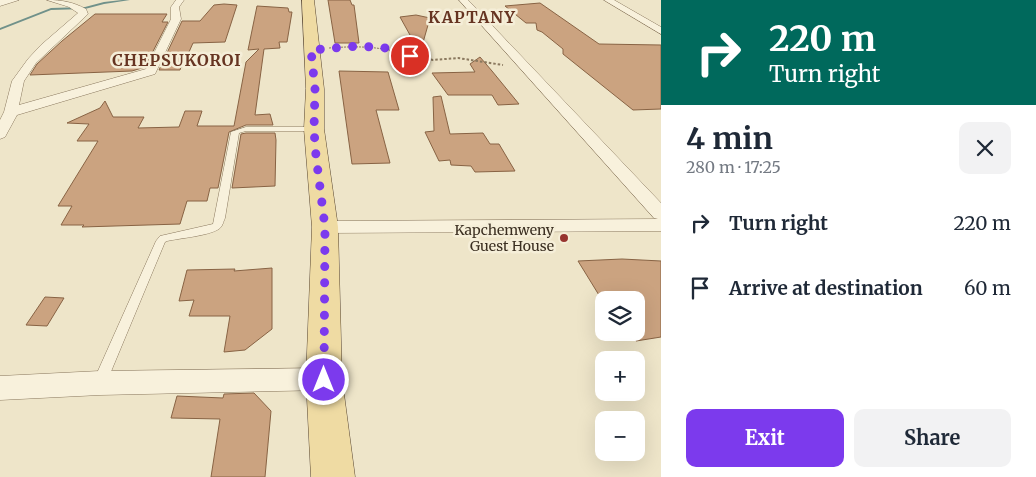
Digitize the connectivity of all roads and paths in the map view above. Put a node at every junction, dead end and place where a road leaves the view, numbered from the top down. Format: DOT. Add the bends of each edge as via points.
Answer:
graph roads {
  1 [pos="9,0"];
  2 [pos="15,0"];
  3 [pos="51,0"];
  4 [pos="180,0"];
  5 [pos="308,0"];
  6 [pos="463,0"];
  7 [pos="608,0"];
  8 [pos="0,2"];
  9 [pos="661,31"];
  10 [pos="311,50"];
  11 [pos="524,66"];
  12 [pos="11,112"];
  13 [pos="314,130"];
  14 [pos="0,134"];
  15 [pos="661,214"];
  16 [pos="661,225"];
  17 [pos="325,227"];
  18 [pos="324,380"];
  19 [pos="100,383"];
  20 [pos="0,388"];
  21 [pos="333,477"];
  1 -- 2 [label="street"];
  1 -- 8 [label="street"];
  3 -- 12 [label="street" via="79,9 83,14 32,61 18,81"];
  4 -- 12 [label="street" via="175,7 176,19 151,71"];
  5 -- 10 [label="main road"];
  6 -- 11 [label="street"];
  7 -- 9 [label="street"];
  10 -- 11 [label="path" via="358,46 386,48 432,60 458,58"];
  10 -- 13 [label="main road" via="315,89"];
  11 -- 15 [label="street"];
  12 -- 14 [label="street"];
  13 -- 17 [label="main road"];
  13 -- 19 [label="lane" via="246,128 235,132 219,223 211,229 161,241"];
  16 -- 17 [label="street"];
  17 -- 18 [label="main road"];
  18 -- 19 [label="street"];
  18 -- 21 [label="main road"];
  19 -- 20 [label="street"];
}
